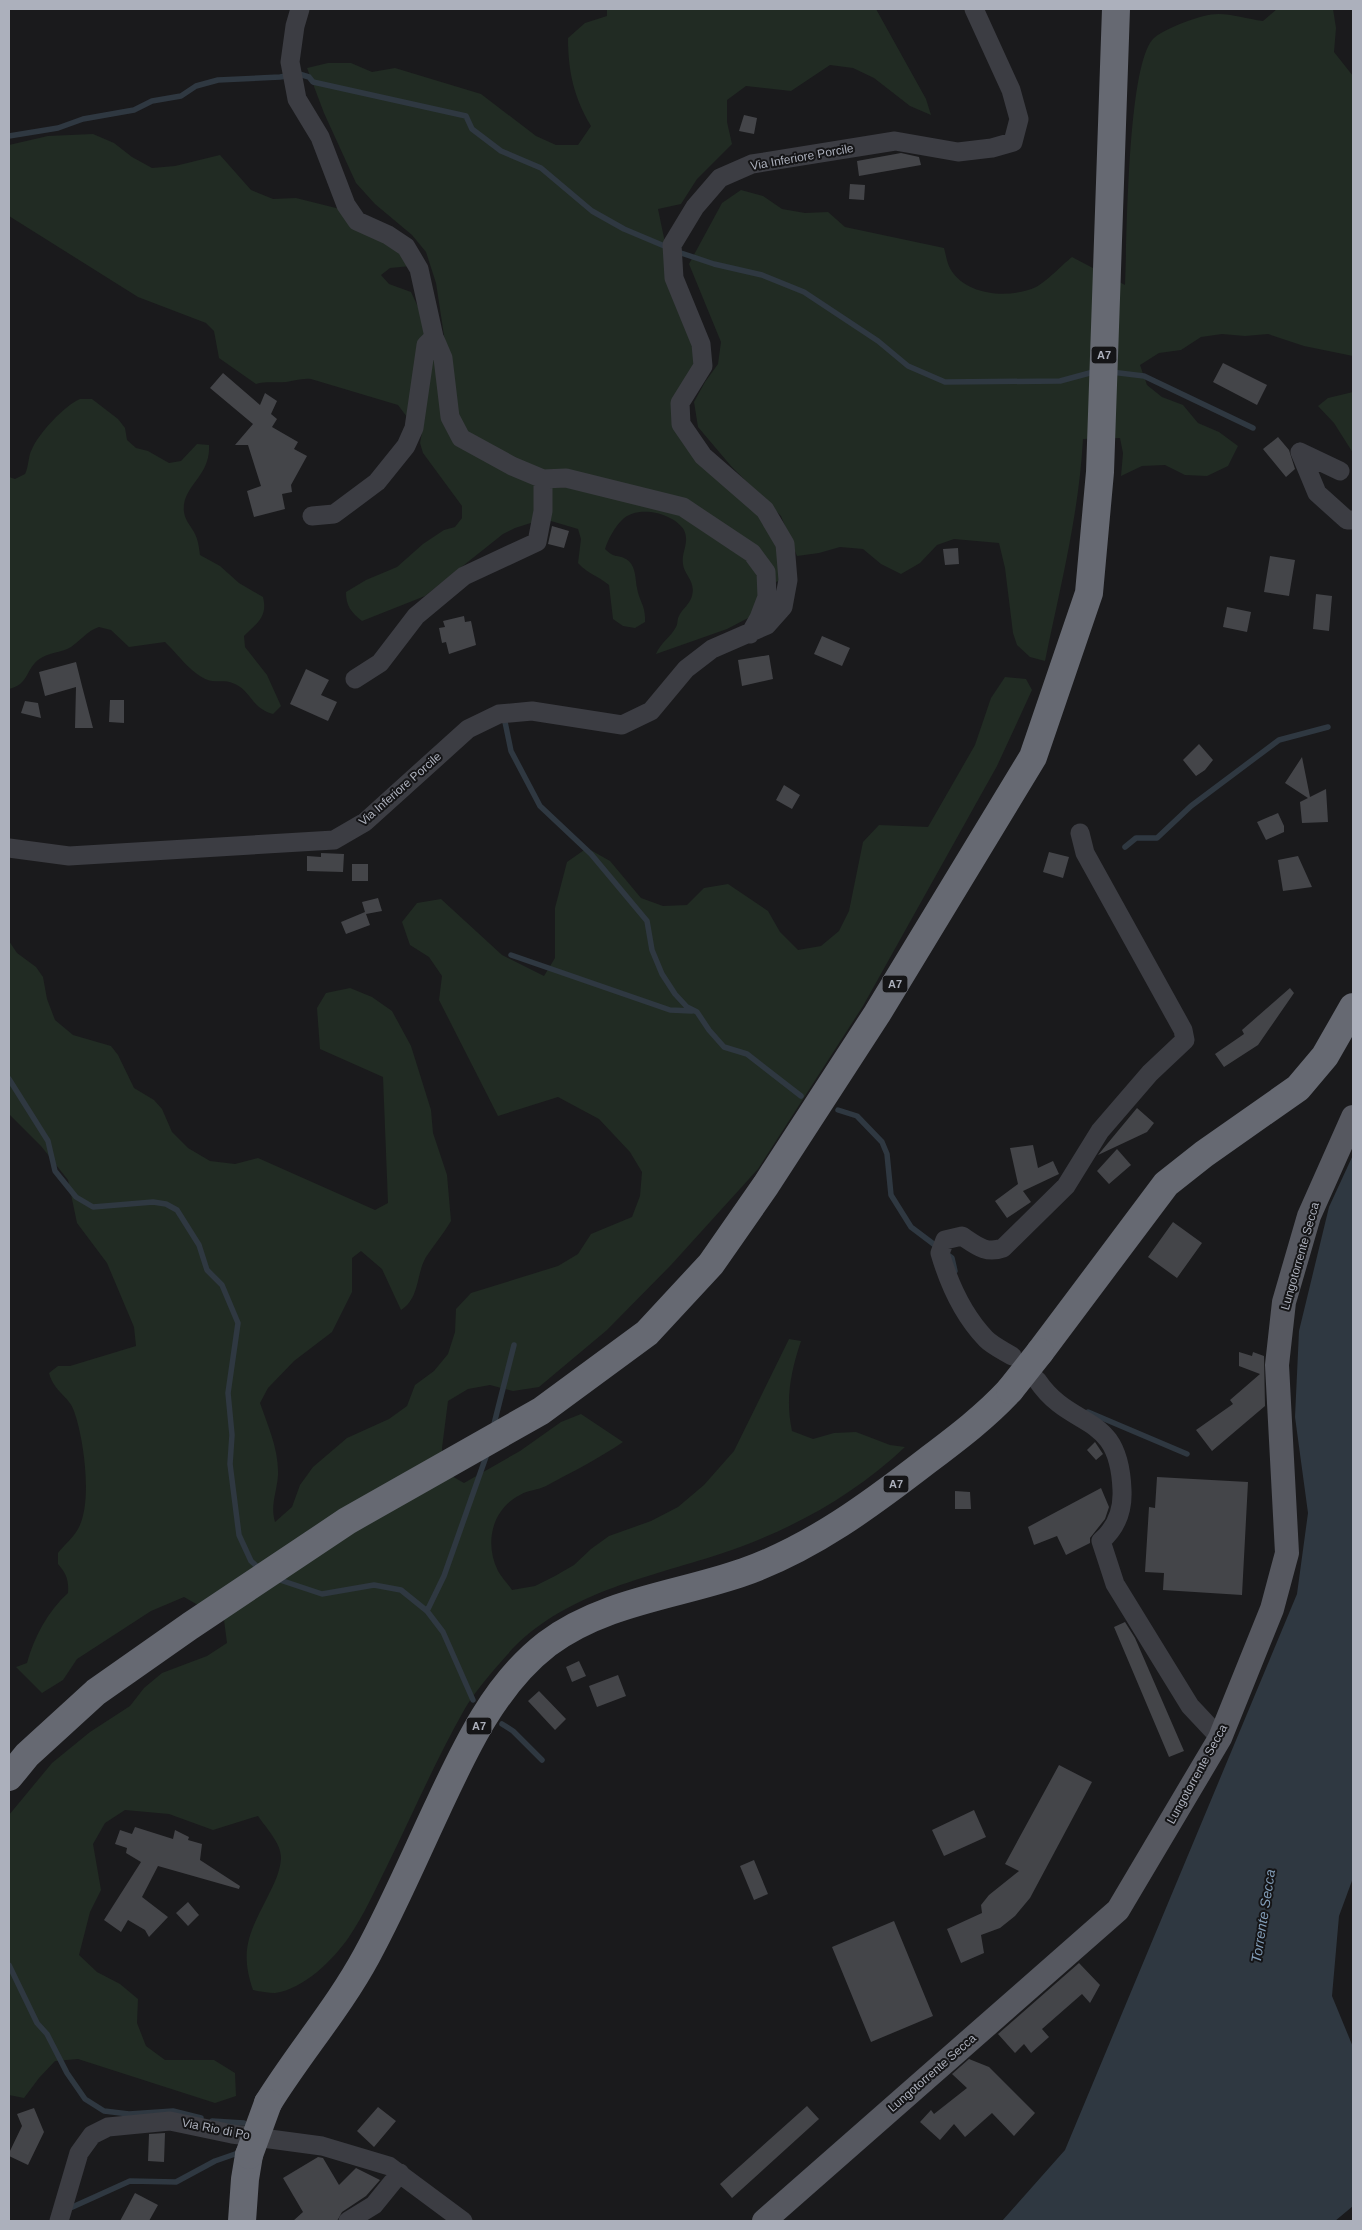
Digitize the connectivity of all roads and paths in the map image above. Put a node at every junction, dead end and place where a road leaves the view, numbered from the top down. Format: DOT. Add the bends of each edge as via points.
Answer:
graph roads {
  1 [pos="300,9"];
  2 [pos="974,9"];
  3 [pos="1116,9"];
  4 [pos="434,337"];
  5 [pos="1340,471"];
  6 [pos="543,478"];
  7 [pos="312,516"];
  8 [pos="1351,522"];
  9 [pos="749,635"];
  10 [pos="356,679"];
  11 [pos="1080,833"];
  12 [pos="9,848"];
  13 [pos="1353,1007"];
  14 [pos="1353,1117"];
  15 [pos="1012,1356"];
  16 [pos="1037,1380"];
  17 [pos="1220,1738"];
  18 [pos="9,1778"];
  19 [pos="400,2173"];
  20 [pos="60,2221"];
  21 [pos="242,2221"];
  22 [pos="348,2221"];
  23 [pos="463,2221"];
  24 [pos="764,2221"];
  1 -- 4 [label="street" via="290,62 296,99 320,137 346,205 357,221 406,247 420,269"];
  2 -- 9 [label="street, Via Inferiore Porcile" via="1011,90 1019,119 1013,142 958,152 895,141 752,164 720,178 695,207 672,245 674,278 702,344 703,366 680,403 681,424 703,456 765,510 785,544 788,580 783,607 767,626"];
  3 -- 18 [label="highway, A7" via="1100,472 1089,593 1033,757 877,1014 711,1264 647,1333 541,1411 347,1521 190,1626 96,1692 27,1755"];
  4 -- 6 [label="street" via="443,358 450,417 461,438 512,466"];
  4 -- 7 [label="street" via="426,345 414,428 406,446 377,482 334,514"];
  5 -- 8 [label="street" via="1300,452 1317,493"];
  6 -- 9 [label="street" via="566,478 683,507 752,553 766,572 767,597"];
  6 -- 10 [label="street" via="543,511 537,542 464,576 416,616 380,663"];
  9 -- 12 [label="street, Via Inferiore Porcile" via="712,649 686,668 651,712 622,726 532,711 499,714 468,729 365,822 334,840 69,856"];
  11 -- 15 [label="street" via="1085,853 1183,1030 1185,1040 1150,1073 1100,1131 1066,1186 1003,1248 984,1250 962,1236 945,1240 940,1253 965,1311 987,1340"];
  13 -- 21 [label="highway, A7, bridge" via="1325,1056 1298,1088 1166,1184 1040,1352 988,1414 846,1520 801,1547 745,1572 598,1616 560,1636 529,1659 506,1686 473,1736 358,1972 268,2103 250,2155"];
  14 -- 17 [label="main road, Lungotorrente Secca" via="1309,1216 1284,1302 1277,1365 1287,1553 1272,1609"];
  16 -- 17 [label="street" via="1055,1402 1099,1429 1116,1450 1122,1476 1122,1498 1114,1530 1101,1542 1115,1584 1190,1706"];
  17 -- 24 [label="main road, Lungotorrente Secca" via="1118,1910"];
  19 -- 20 [label="street, Via Rio di Po" via="389,2166 322,2146 232,2134 180,2121 118,2125 100,2130 85,2144 74,2165"];
  19 -- 22 [label="street" via="374,2205"];
  19 -- 23 [label="street, Via Rio di Po"];
}
